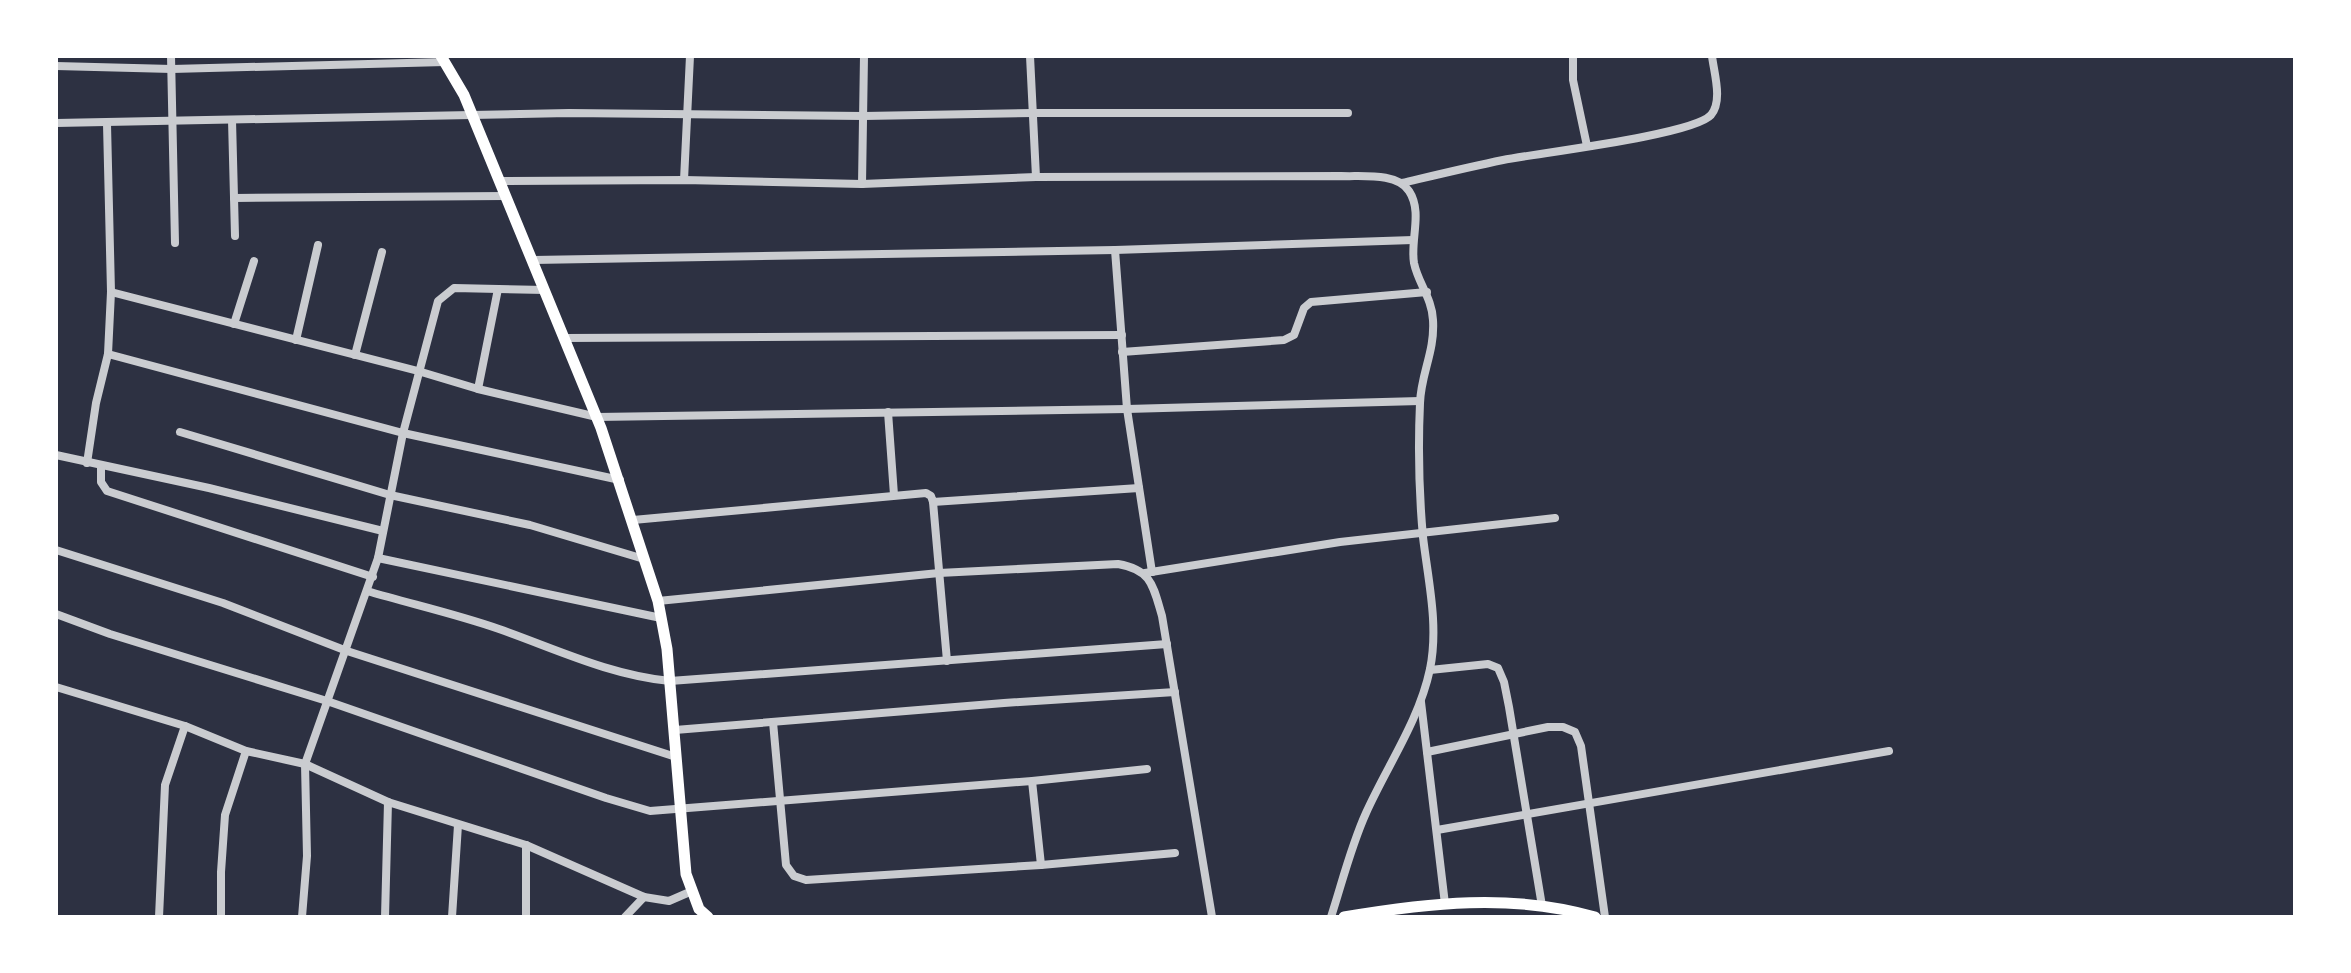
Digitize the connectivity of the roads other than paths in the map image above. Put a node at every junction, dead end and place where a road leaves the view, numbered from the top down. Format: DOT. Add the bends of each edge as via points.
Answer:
graph roads {
  1 [pos="171,56"];
  2 [pos="690,56"];
  3 [pos="864,56"];
  4 [pos="1030,56"];
  5 [pos="1573,56"];
  6 [pos="1712,56"];
  7 [pos="443,59"];
  8 [pos="56,66"];
  9 [pos="172,69"];
  10 [pos="1033,113"];
  11 [pos="1348,113"];
  12 [pos="472,114"];
  13 [pos="688,114"];
  14 [pos="864,116"];
  15 [pos="232,120"];
  16 [pos="171,122"];
  17 [pos="56,123"];
  18 [pos="107,124"];
  19 [pos="1587,146"];
  20 [pos="1036,177"];
  21 [pos="684,180"];
  22 [pos="500,181"];
  23 [pos="1402,183"];
  24 [pos="862,184"];
  25 [pos="506,196"];
  26 [pos="234,198"];
  27 [pos="235,236"];
  28 [pos="1413,240"];
  29 [pos="175,243"];
  30 [pos="318,245"];
  31 [pos="1115,250"];
  32 [pos="382,252"];
  33 [pos="533,260"];
  34 [pos="254,261"];
  35 [pos="498,289"];
  36 [pos="545,290"];
  37 [pos="111,292"];
  38 [pos="1427,292"];
  39 [pos="234,324"];
  40 [pos="1122,335"];
  41 [pos="565,338"];
  42 [pos="296,340"];
  43 [pos="1122,352"];
  44 [pos="108,354"];
  45 [pos="355,355"];
  46 [pos="418,371"];
  47 [pos="478,389"];
  48 [pos="1420,401"];
  49 [pos="1127,409"];
  50 [pos="888,412"];
  51 [pos="597,417"];
  52 [pos="180,432"];
  53 [pos="403,433"];
  54 [pos="56,455"];
  55 [pos="87,463"];
  56 [pos="101,466"];
  57 [pos="620,480"];
  58 [pos="1139,488"];
  59 [pos="390,495"];
  60 [pos="894,495"];
  61 [pos="933,502"];
  62 [pos="1555,518"];
  63 [pos="633,520"];
  64 [pos="383,531"];
  65 [pos="1423,533"];
  66 [pos="56,550"];
  67 [pos="378,558"];
  68 [pos="644,559"];
  69 [pos="1148,572"];
  70 [pos="939,573"];
  71 [pos="373,577"];
  72 [pos="367,591"];
  73 [pos="658,601"];
  74 [pos="56,614"];
  75 [pos="661,618"];
  76 [pos="1167,644"];
  77 [pos="347,651"];
  78 [pos="947,661"];
  79 [pos="1430,670"];
  80 [pos="670,681"];
  81 [pos="56,687"];
  82 [pos="1175,692"];
  83 [pos="1421,699"];
  84 [pos="327,702"];
  85 [pos="773,722"];
  86 [pos="185,726"];
  87 [pos="675,730"];
  88 [pos="1514,733"];
  89 [pos="246,751"];
  90 [pos="1889,751"];
  91 [pos="1427,752"];
  92 [pos="676,757"];
  93 [pos="305,764"];
  94 [pos="1147,769"];
  95 [pos="1032,781"];
  96 [pos="779,800"];
  97 [pos="388,802"];
  98 [pos="1590,803"];
  99 [pos="680,808"];
  100 [pos="1528,814"];
  101 [pos="458,825"];
  102 [pos="1437,830"];
  103 [pos="526,845"];
  104 [pos="1175,853"];
  105 [pos="1041,865"];
  106 [pos="692,891"];
  107 [pos="644,897"];
  108 [pos="1445,904"];
  109 [pos="1542,906"];
  110 [pos="159,917"];
  111 [pos="221,917"];
  112 [pos="302,917"];
  113 [pos="385,917"];
  114 [pos="452,917"];
  115 [pos="526,917"];
  116 [pos="625,917"];
  117 [pos="708,917"];
  118 [pos="1212,917"];
  119 [pos="1331,917"];
  120 [pos="1344,917"];
  121 [pos="1595,917"];
  122 [pos="1605,917"];
  1 -- 9 [label="street"];
  2 -- 13 [label="street"];
  3 -- 14 [label="street"];
  4 -- 10 [label="street"];
  5 -- 19 [label="street"];
  6 -- 19 [label="street" via="1717,101 1706,119"];
  7 -- 9 [label="street"];
  7 -- 12 [label="main road"];
  8 -- 9 [label="street"];
  9 -- 16 [label="street"];
  10 -- 11 [label="street"];
  10 -- 14 [label="street"];
  10 -- 20 [label="street"];
  12 -- 13 [label="street"];
  12 -- 15 [label="street"];
  12 -- 22 [label="main road"];
  13 -- 14 [label="street"];
  13 -- 21 [label="street"];
  14 -- 24 [label="street"];
  15 -- 16 [label="street"];
  15 -- 26 [label="street"];
  16 -- 18 [label="street"];
  16 -- 29 [label="street"];
  17 -- 18 [label="street"];
  18 -- 37 [label="street"];
  19 -- 23 [label="street"];
  20 -- 23 [label="street" via="1341,176"];
  20 -- 24 [label="street"];
  21 -- 22 [label="street"];
  21 -- 24 [label="street"];
  22 -- 25 [label="main road"];
  23 -- 28 [label="street" via="1414,201"];
  25 -- 26 [label="street"];
  25 -- 33 [label="main road"];
  26 -- 27 [label="street"];
  28 -- 31 [label="street"];
  28 -- 38 [label="street" via="1415,268"];
  30 -- 42 [label="street"];
  31 -- 33 [label="street"];
  31 -- 40 [label="street"];
  32 -- 45 [label="street"];
  33 -- 36 [label="main road"];
  34 -- 39 [label="street"];
  35 -- 36 [label="street"];
  35 -- 46 [label="street" via="454,288 444,293"];
  35 -- 47 [label="street"];
  36 -- 41 [label="main road"];
  37 -- 39 [label="street"];
  37 -- 44 [label="street"];
  38 -- 43 [label="street" via="1311,302 1294,335 1284,340"];
  38 -- 48 [label="street" via="1433,350"];
  39 -- 42 [label="street"];
  40 -- 41 [label="street"];
  40 -- 43 [label="street"];
  41 -- 51 [label="main road"];
  42 -- 45 [label="street"];
  43 -- 49 [label="street"];
  44 -- 53 [label="street"];
  44 -- 55 [label="street"];
  45 -- 46 [label="street"];
  46 -- 47 [label="street"];
  46 -- 53 [label="street"];
  47 -- 51 [label="street"];
  48 -- 49 [label="street"];
  48 -- 65 [label="street"];
  49 -- 50 [label="street"];
  49 -- 58 [label="street"];
  50 -- 51 [label="street"];
  50 -- 60 [label="street"];
  51 -- 57 [label="main road"];
  52 -- 59 [label="street"];
  53 -- 57 [label="street"];
  53 -- 59 [label="street"];
  54 -- 55 [label="street"];
  55 -- 56 [label="street"];
  56 -- 64 [label="street"];
  56 -- 71 [label="street" via="107,491"];
  57 -- 63 [label="main road"];
  58 -- 61 [label="street"];
  58 -- 69 [label="street"];
  59 -- 64 [label="street"];
  59 -- 68 [label="street" via="530,525"];
  60 -- 61 [label="street" via="926,493"];
  60 -- 63 [label="street"];
  61 -- 70 [label="street"];
  62 -- 65 [label="street"];
  63 -- 68 [label="main road"];
  64 -- 67 [label="street"];
  65 -- 69 [label="street"];
  65 -- 79 [label="street" via="1434,624"];
  66 -- 77 [label="street" via="223,603"];
  67 -- 71 [label="street"];
  67 -- 75 [label="street"];
  68 -- 73 [label="main road"];
  69 -- 70 [label="street" via="1118,564"];
  69 -- 76 [label="street"];
  70 -- 73 [label="street"];
  70 -- 78 [label="street"];
  71 -- 72 [label="street"];
  72 -- 77 [label="street"];
  72 -- 80 [label="street" via="497,629 597,666"];
  73 -- 75 [label="main road"];
  74 -- 84 [label="street"];
  75 -- 80 [label="main road"];
  76 -- 78 [label="street"];
  76 -- 82 [label="street"];
  77 -- 84 [label="street"];
  77 -- 92 [label="street"];
  78 -- 80 [label="street"];
  79 -- 83 [label="street"];
  79 -- 88 [label="street" via="1488,664 1498,668"];
  80 -- 87 [label="main road"];
  81 -- 86 [label="street"];
  82 -- 85 [label="street"];
  82 -- 118 [label="street"];
  83 -- 91 [label="street"];
  83 -- 119 [label="street" via="1364,818"];
  84 -- 93 [label="street"];
  84 -- 99 [label="street" via="606,798 650,811"];
  85 -- 87 [label="street"];
  85 -- 96 [label="street"];
  86 -- 89 [label="street"];
  86 -- 110 [label="street" via="165,785"];
  87 -- 92 [label="main road"];
  88 -- 91 [label="street"];
  88 -- 98 [label="street" via="1548,727 1575,732"];
  88 -- 100 [label="street"];
  89 -- 93 [label="street"];
  89 -- 111 [label="street" via="225,815"];
  90 -- 98 [label="street"];
  91 -- 102 [label="street"];
  92 -- 99 [label="main road"];
  93 -- 97 [label="street"];
  93 -- 112 [label="street"];
  94 -- 95 [label="street"];
  95 -- 96 [label="street"];
  95 -- 105 [label="street"];
  96 -- 99 [label="street"];
  96 -- 105 [label="street" via="786,865 806,880"];
  97 -- 101 [label="street"];
  97 -- 113 [label="street"];
  98 -- 100 [label="street"];
  98 -- 122 [label="street"];
  99 -- 106 [label="main road"];
  100 -- 102 [label="street"];
  100 -- 109 [label="street"];
  101 -- 103 [label="street"];
  101 -- 114 [label="street"];
  102 -- 108 [label="street"];
  103 -- 107 [label="street"];
  103 -- 115 [label="street"];
  104 -- 105 [label="street"];
  106 -- 107 [label="street" via="669,901"];
  106 -- 117 [label="main road"];
  107 -- 116 [label="street"];
  108 -- 109 [label="main road"];
  108 -- 120 [label="main road"];
  109 -- 121 [label="main road"];
}
